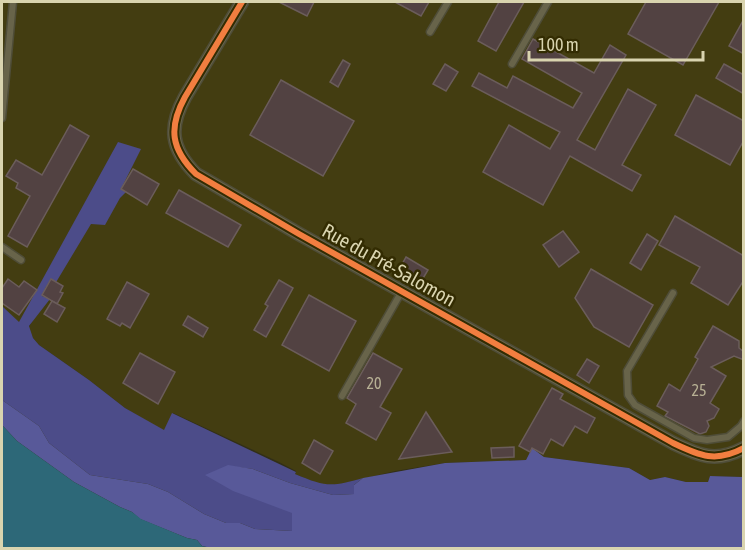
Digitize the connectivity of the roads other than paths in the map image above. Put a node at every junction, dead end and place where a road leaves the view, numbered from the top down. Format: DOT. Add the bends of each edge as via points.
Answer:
graph roads {
  1 [pos="13,2"];
  2 [pos="242,2"];
  3 [pos="448,2"];
  4 [pos="548,2"];
  5 [pos="430,32"];
  6 [pos="512,64"];
  7 [pos="2,118"];
  8 [pos="2,247"];
  9 [pos="21,260"];
  10 [pos="402,291"];
  11 [pos="673,293"];
  12 [pos="342,396"];
  13 [pos="744,422"];
  14 [pos="744,448"];
  1 -- 7 [label="lane"];
  2 -- 10 [label="street, Rue du Pré-Salomon" via="178,110 174,132 180,154 206,180"];
  3 -- 5 [label="lane"];
  4 -- 6 [label="lane"];
  8 -- 9 [label="lane"];
  10 -- 12 [label="lane"];
  10 -- 14 [label="street, Rue du Pré-Salomon" via="696,454 723,456"];
  11 -- 13 [label="lane" via="627,371 628,395 635,405 687,435 707,440 728,437"];
}
